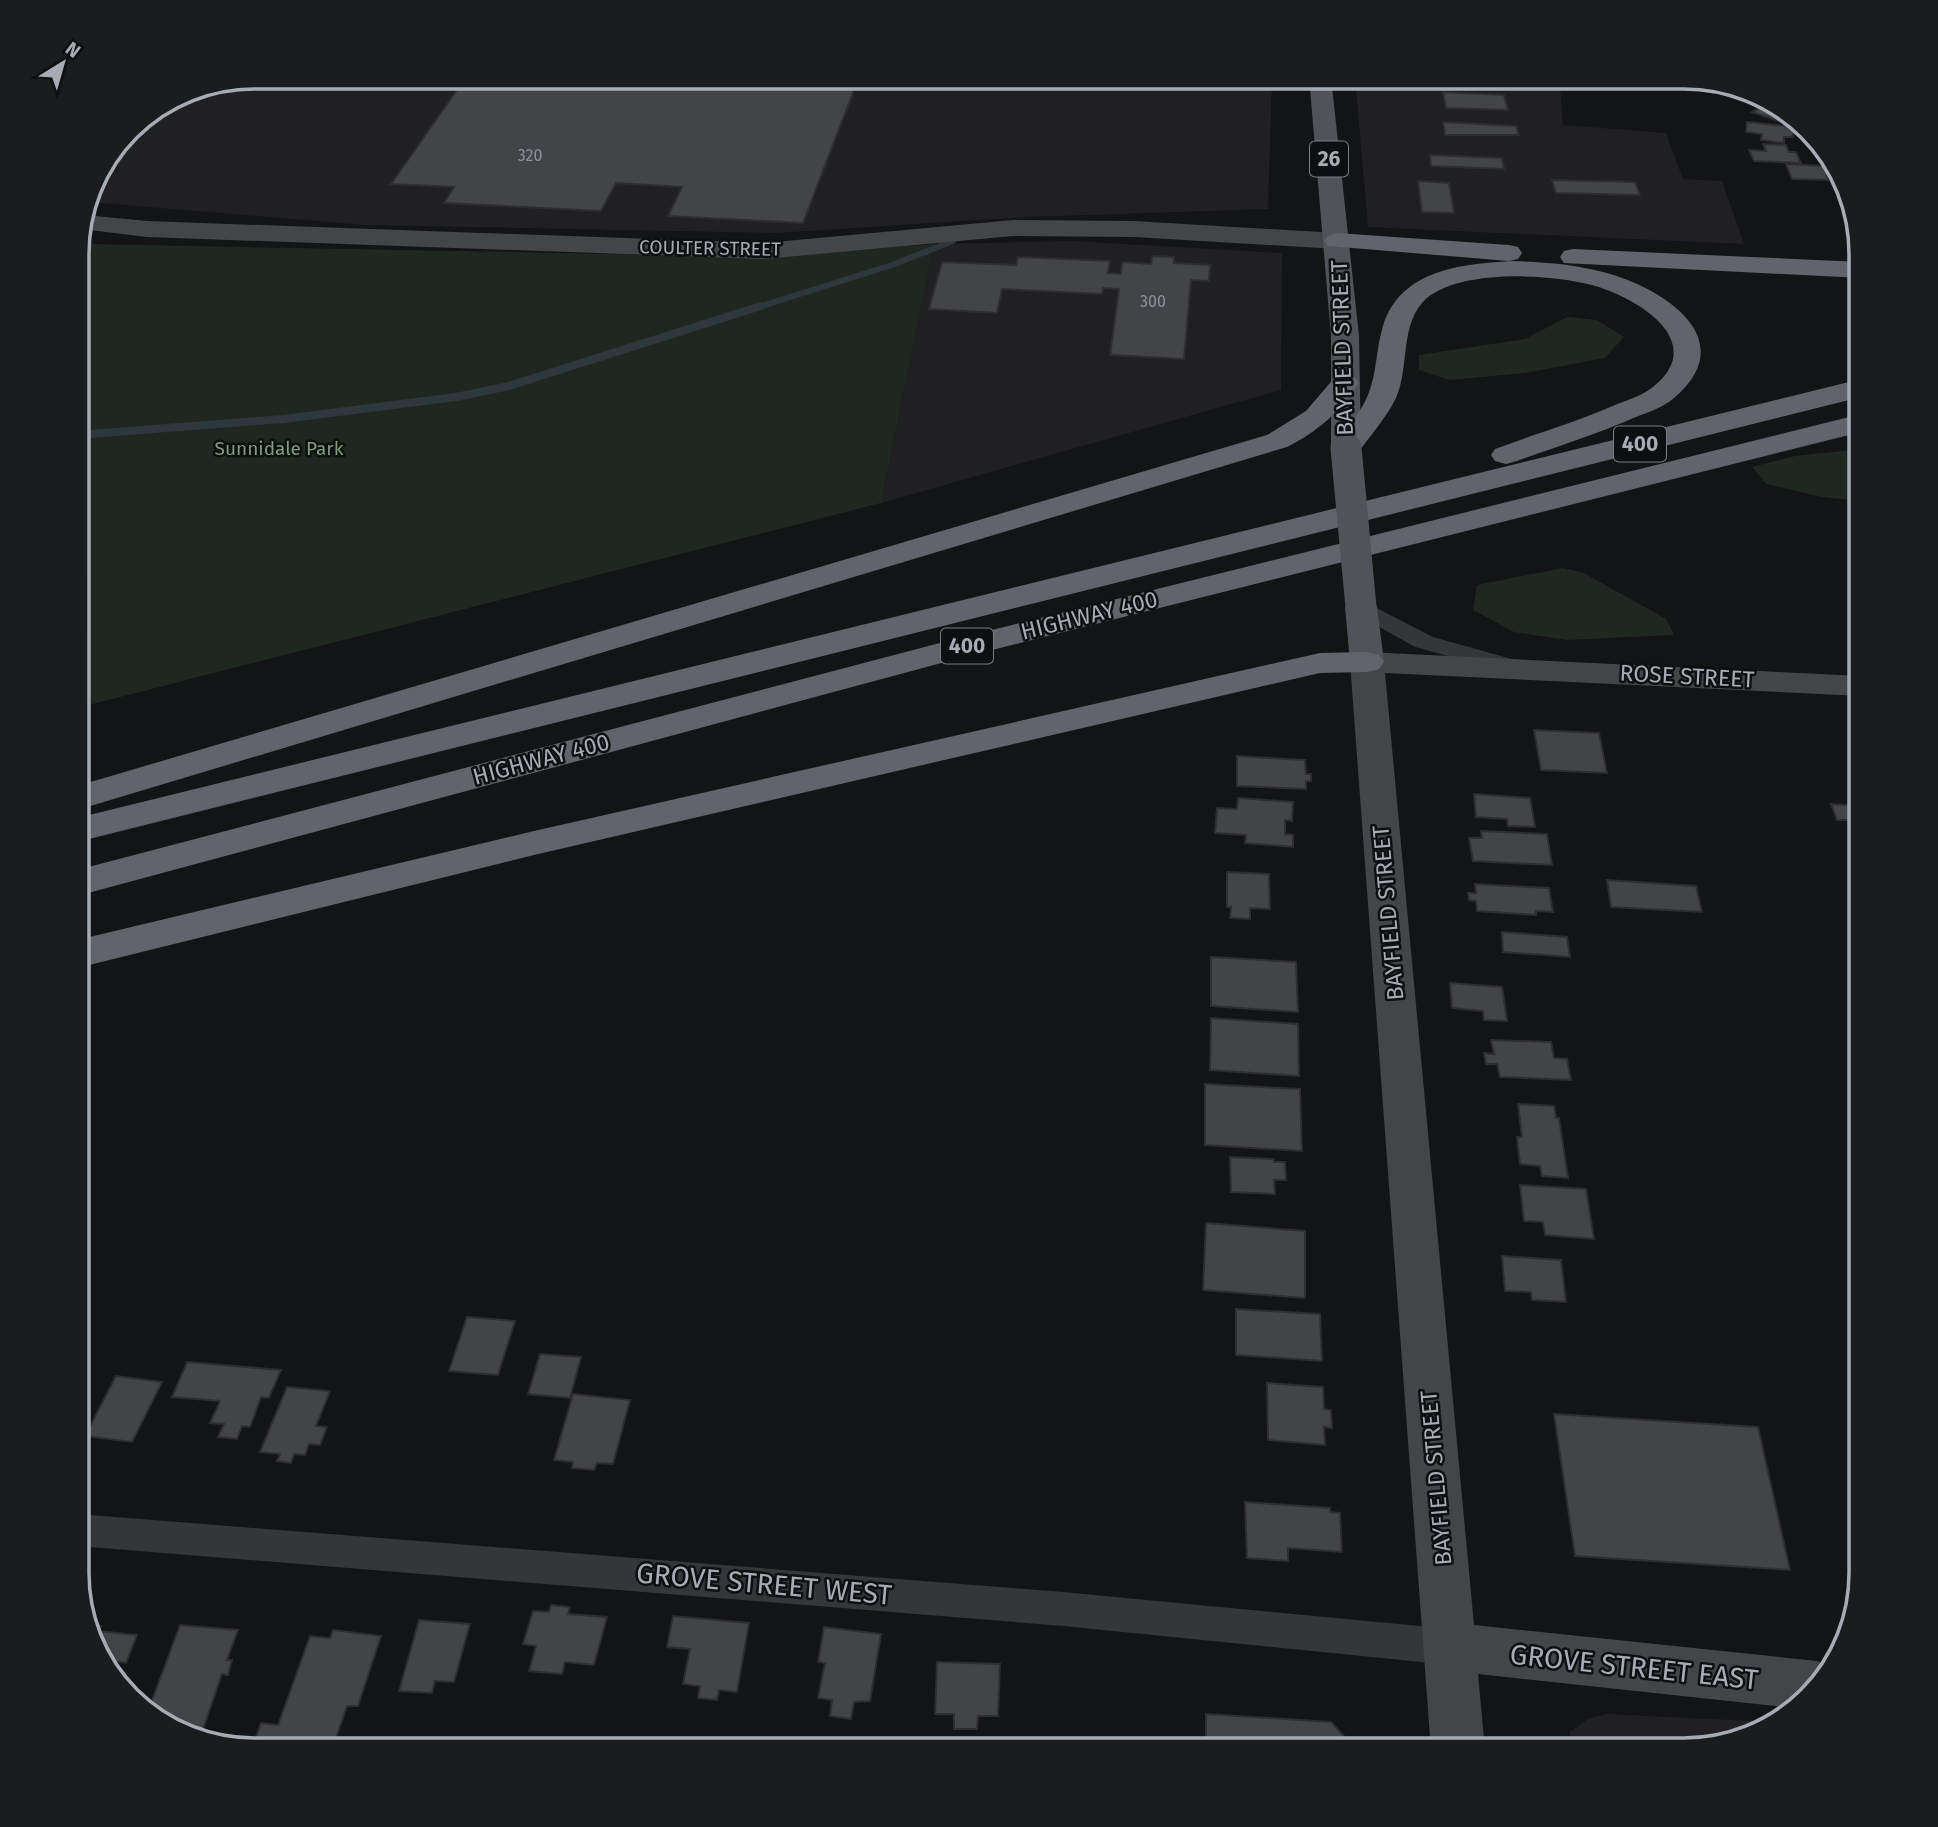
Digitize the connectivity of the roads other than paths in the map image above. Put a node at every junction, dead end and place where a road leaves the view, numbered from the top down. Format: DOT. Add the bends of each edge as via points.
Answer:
graph roads {
  1 [pos="1321,89"];
  2 [pos="92,223"];
  3 [pos="1337,241"];
  4 [pos="1848,269"];
  5 [pos="1345,383"];
  6 [pos="1848,391"];
  7 [pos="1848,426"];
  8 [pos="1346,448"];
  9 [pos="1419,499"];
  10 [pos="1361,607"];
  11 [pos="1367,662"];
  12 [pos="1513,667"];
  13 [pos="1848,685"];
  14 [pos="90,794"];
  15 [pos="90,827"];
  16 [pos="90,880"];
  17 [pos="90,951"];
  18 [pos="90,1531"];
  19 [pos="1451,1647"];
  20 [pos="1804,1685"];
  21 [pos="1457,1738"];
  1 -- 3 [label="main road, BAYFIELD STREET / 26"];
  2 -- 3 [label="street, COULTER STREET" via="147,229 764,251 1012,228"];
  3 -- 4 [label="highway"];
  3 -- 5 [label="main road, BAYFIELD STREET / 26"];
  5 -- 8 [label="main road, BAYFIELD STREET / 26"];
  5 -- 14 [label="highway" via="1327,410 1306,428 1277,441"];
  6 -- 9 [label="highway, HIGHWAY 400 / 400"];
  7 -- 16 [label="highway, HIGHWAY 400 / 400" via="948,651"];
  8 -- 9 [label="highway" via="1384,393 1404,308 1419,291 1446,279 1482,271 1568,272 1611,282 1676,321 1691,358 1663,394 1619,415 1466,468"];
  8 -- 10 [label="main road, BAYFIELD STREET / 26, bridge"];
  9 -- 15 [label="highway, HIGHWAY 400 / 400"];
  10 -- 11 [label="main road, BAYFIELD STREET / 26"];
  10 -- 12 [label="street, ROSE STREET" via="1424,642"];
  11 -- 12 [label="street, ROSE STREET"];
  11 -- 17 [label="highway" via="1307,666 548,839"];
  11 -- 19 [label="street, BAYFIELD STREET"];
  12 -- 13 [label="street, ROSE STREET"];
  18 -- 19 [label="street, GROVE STREET WEST" via="1049,1608"];
  19 -- 20 [label="street, GROVE STREET EAST"];
  19 -- 21 [label="street, BAYFIELD STREET"];
}
